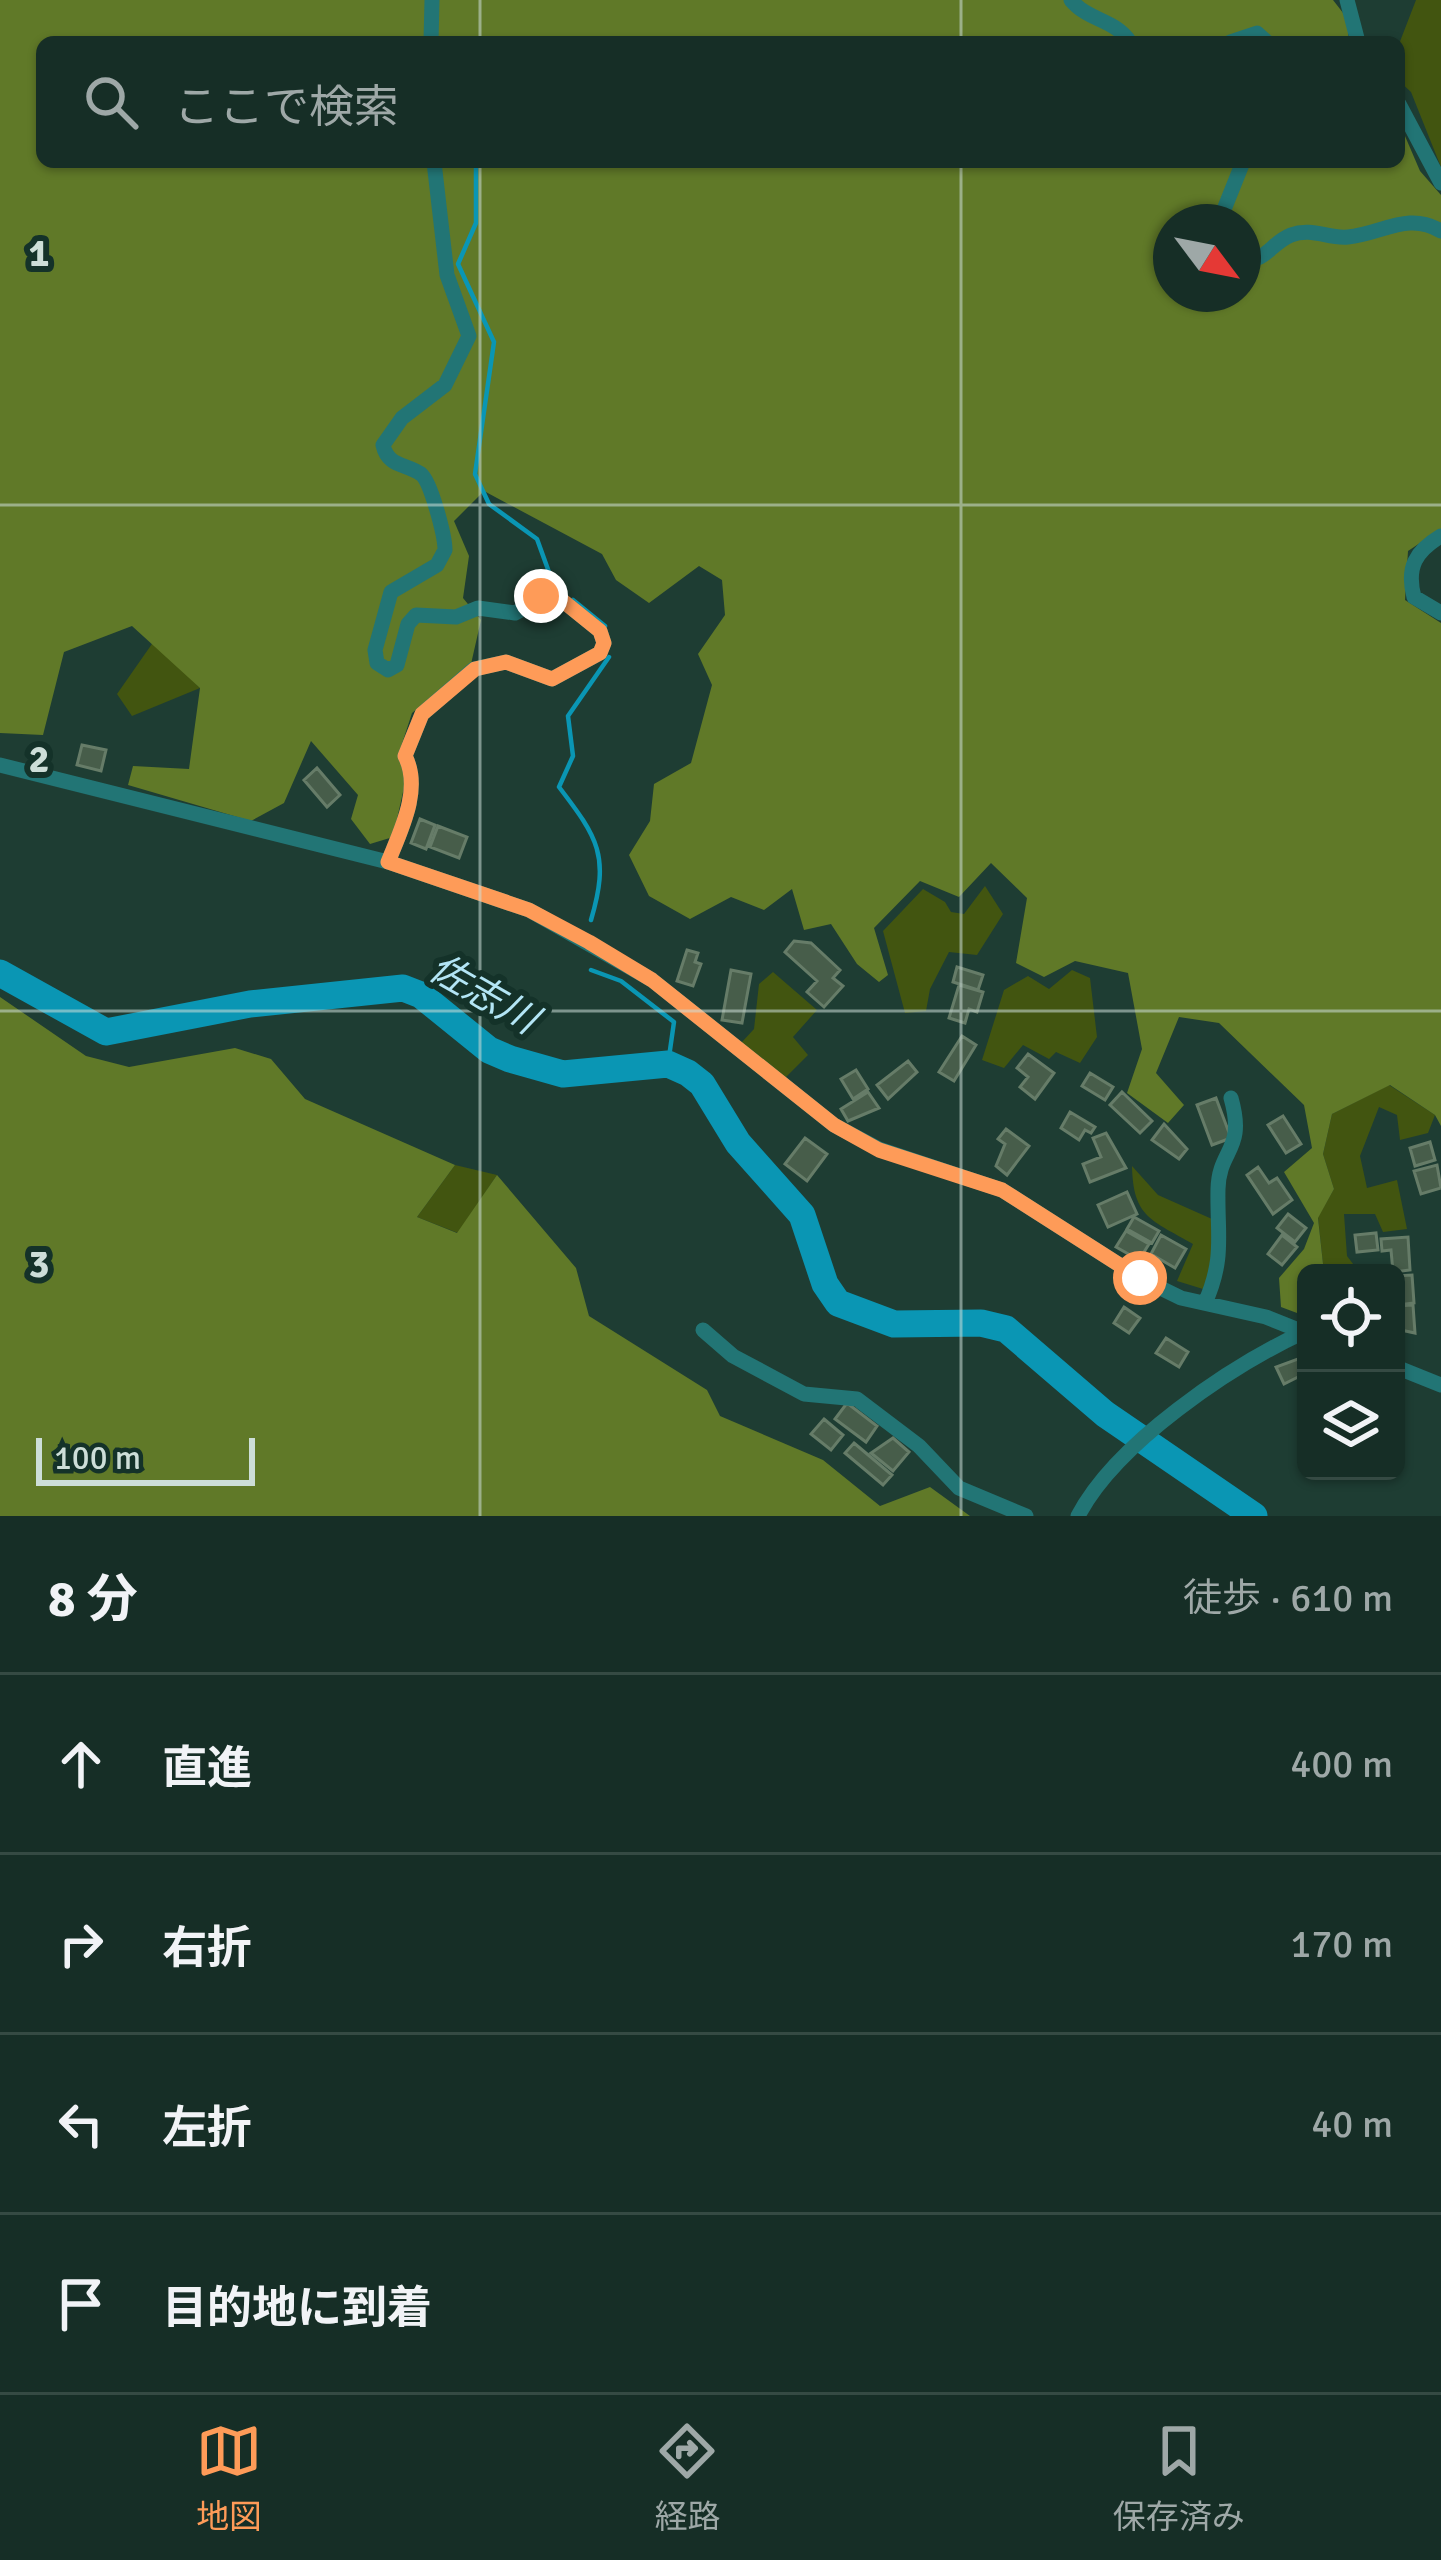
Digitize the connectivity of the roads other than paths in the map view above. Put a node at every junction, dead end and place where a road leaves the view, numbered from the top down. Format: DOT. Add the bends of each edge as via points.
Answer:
graph roads {
  1 [pos="432,0"];
  2 [pos="1071,0"];
  3 [pos="1347,0"];
  4 [pos="431,36"];
  5 [pos="1124,36"];
  6 [pos="1356,36"];
  7 [pos="1405,115"];
  8 [pos="435,168"];
  9 [pos="1240,168"];
  10 [pos="1441,182"];
  11 [pos="1224,204"];
  12 [pos="1441,232"];
  13 [pos="1261,259"];
  14 [pos="1441,536"];
  15 [pos="1441,613"];
  16 [pos="0,765"];
  17 [pos="388,862"];
  18 [pos="1231,1098"];
  19 [pos="1205,1303"];
  20 [pos="703,1330"];
  21 [pos="1297,1331"];
  22 [pos="1297,1336"];
  23 [pos="1405,1371"];
  24 [pos="1441,1385"];
  25 [pos="1026,1516"];
  26 [pos="1078,1516"];
  1 -- 4 [label="street"];
  2 -- 5 [label="street"];
  3 -- 6 [label="street"];
  7 -- 10 [label="street"];
  8 -- 17 [label="street" via="447,275 469,336 445,385 402,418 383,445 393,463 431,487 445,550 437,565 392,592 377,663 397,665 416,615 478,608 503,614 553,593 604,643 552,679 491,662 422,714 405,756 412,771 407,816"];
  9 -- 11 [label="street"];
  12 -- 13 [label="street" via="1403,222 1347,237 1308,231 1286,237"];
  14 -- 15 [label="street" via="1413,560 1409,580 1414,597"];
  16 -- 17 [label="street"];
  17 -- 19 [label="street" via="508,902 589,942 652,980 834,1125 879,1150 1002,1190 1140,1278"];
  18 -- 19 [label="street" via="1240,1130 1217,1184 1222,1255"];
  19 -- 21 [label="street"];
  20 -- 25 [label="street" via="804,1394 856,1399 959,1488"];
  22 -- 26 [label="street" via="1157,1428"];
  23 -- 24 [label="street"];
}
